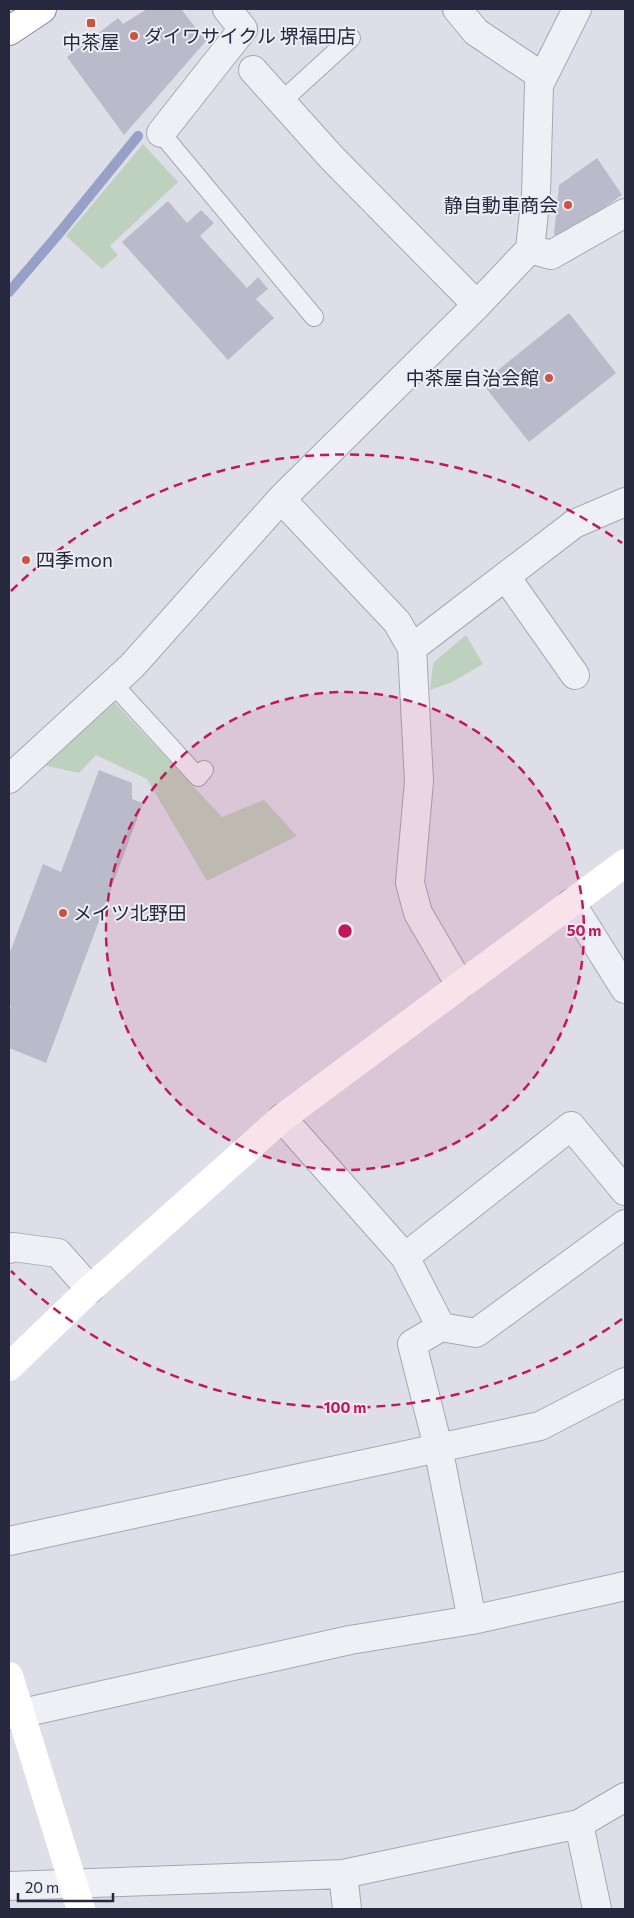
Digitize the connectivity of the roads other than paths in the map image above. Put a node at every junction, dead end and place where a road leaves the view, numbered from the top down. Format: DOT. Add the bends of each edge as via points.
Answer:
graph roads {
  1 [pos="42,9"];
  2 [pos="227,9"];
  3 [pos="457,9"];
  4 [pos="576,9"];
  5 [pos="9,31"];
  6 [pos="351,38"];
  7 [pos="253,70"];
  8 [pos="543,76"];
  9 [pos="282,102"];
  10 [pos="161,133"];
  11 [pos="625,213"];
  12 [pos="530,249"];
  13 [pos="477,305"];
  14 [pos="314,317"];
  15 [pos="281,498"];
  16 [pos="625,502"];
  17 [pos="506,577"];
  18 [pos="412,648"];
  19 [pos="575,675"];
  20 [pos="113,684"];
  21 [pos="204,770"];
  22 [pos="9,779"];
  23 [pos="625,863"];
  24 [pos="571,903"];
  25 [pos="460,985"];
  26 [pos="625,989"];
  27 [pos="282,1118"];
  28 [pos="625,1191"];
  29 [pos="625,1224"];
  30 [pos="9,1249"];
  31 [pos="405,1257"];
  32 [pos="90,1289"];
  33 [pos="441,1327"];
  34 [pos="9,1367"];
  35 [pos="625,1382"];
  36 [pos="438,1447"];
  37 [pos="9,1541"];
  38 [pos="625,1586"];
  39 [pos="472,1620"];
  40 [pos="9,1676"];
  41 [pos="15,1715"];
  42 [pos="625,1797"];
  43 [pos="579,1824"];
  44 [pos="343,1874"];
  45 [pos="9,1886"];
  46 [pos="78,1897"];
  47 [pos="347,1909"];
  48 [pos="597,1909"];
  1 -- 5 [label="main road"];
  2 -- 10 [label="street" via="243,29"];
  3 -- 8 [label="street" via="476,32"];
  4 -- 8 [label="street"];
  6 -- 9 [label="lane"];
  7 -- 9 [label="street"];
  8 -- 12 [label="street"];
  9 -- 13 [label="street" via="332,158"];
  10 -- 14 [label="lane"];
  11 -- 12 [label="street" via="550,256"];
  12 -- 13 [label="street"];
  13 -- 15 [label="street"];
  15 -- 18 [label="street" via="397,622"];
  15 -- 20 [label="street"];
  16 -- 17 [label="street" via="574,524"];
  17 -- 18 [label="street"];
  17 -- 19 [label="street"];
  18 -- 25 [label="street" via="418,781 410,883 418,913"];
  20 -- 21 [label="lane" via="198,777"];
  20 -- 22 [label="street"];
  23 -- 24 [label="main road"];
  24 -- 25 [label="main road"];
  24 -- 26 [label="street"];
  25 -- 27 [label="main road"];
  27 -- 31 [label="street"];
  27 -- 32 [label="main road"];
  28 -- 31 [label="street" via="571,1126"];
  29 -- 33 [label="street" via="476,1333"];
  30 -- 32 [label="street" via="58,1253"];
  31 -- 33 [label="street"];
  32 -- 34 [label="main road"];
  33 -- 36 [label="street" via="412,1344"];
  35 -- 36 [label="street" via="540,1426"];
  36 -- 37 [label="street"];
  36 -- 39 [label="street"];
  38 -- 39 [label="street"];
  39 -- 41 [label="street" via="350,1640"];
  40 -- 41 [label="main road"];
  41 -- 46 [label="main road"];
  42 -- 43 [label="street"];
  43 -- 44 [label="street"];
  43 -- 48 [label="street"];
  44 -- 46 [label="street"];
  44 -- 47 [label="street"];
  45 -- 46 [label="street"];
}
